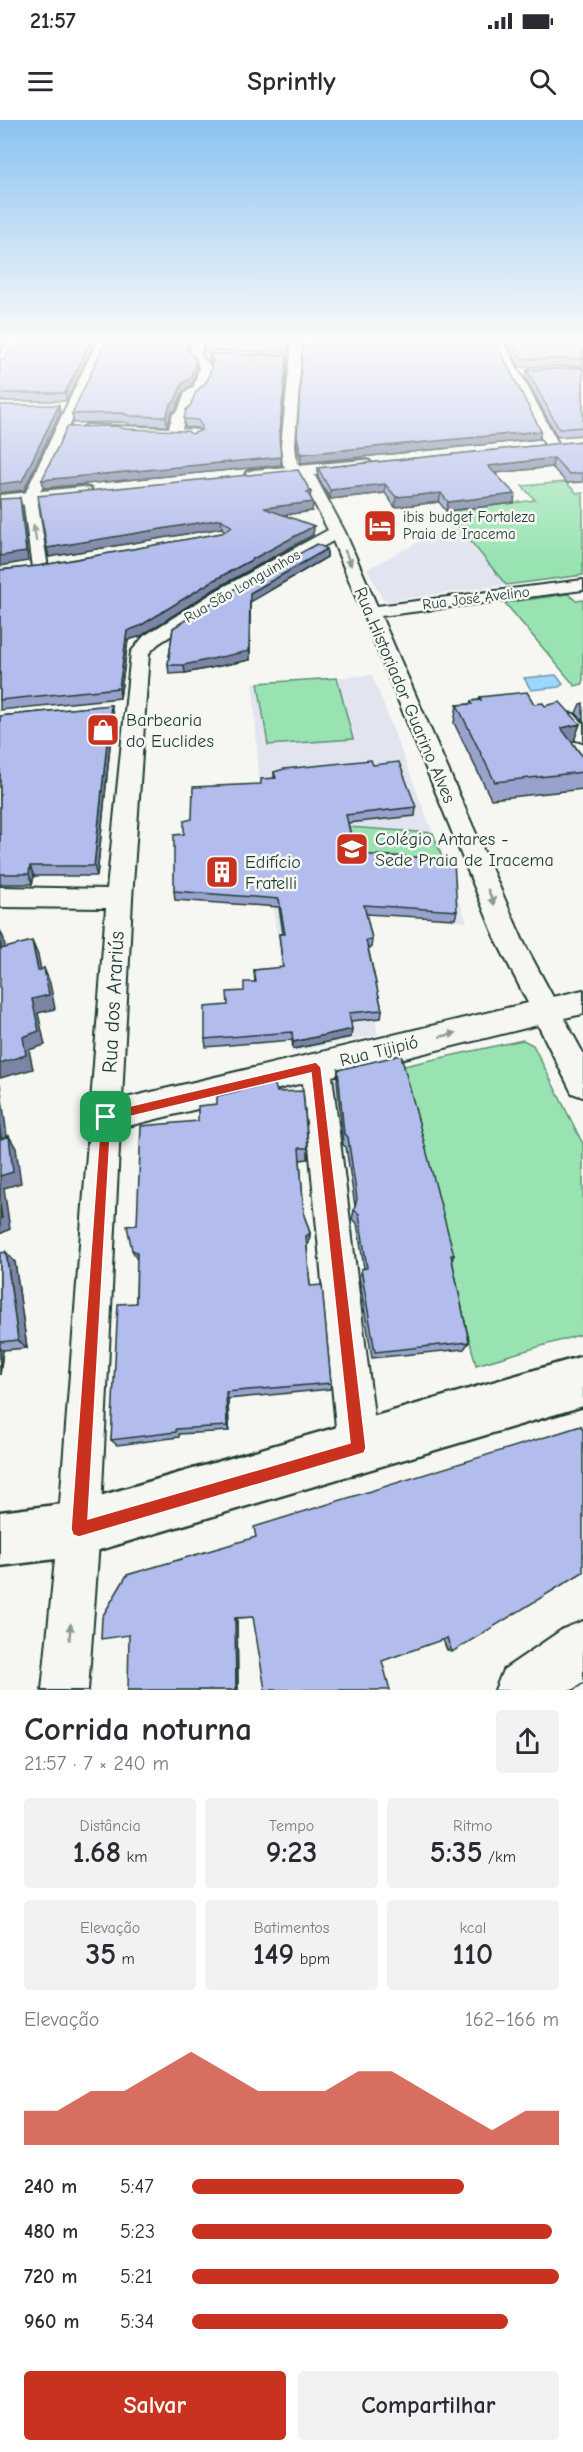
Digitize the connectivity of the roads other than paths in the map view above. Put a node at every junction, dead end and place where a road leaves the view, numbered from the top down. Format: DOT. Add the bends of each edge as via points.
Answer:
graph roads {
  1 [pos="71,414"];
  2 [pos="179,414"];
  3 [pos="291,414"];
  4 [pos="538,414"];
  5 [pos="64,429"];
  6 [pos="175,432"];
  7 [pos="194,436"];
  8 [pos="552,445"];
  9 [pos="386,463"];
  10 [pos="300,472"];
  11 [pos="239,478"];
  12 [pos="101,491"];
  13 [pos="30,498"];
  14 [pos="0,501"];
  15 [pos="337,532"];
  16 [pos="21,570"];
  17 [pos="583,585"];
  18 [pos="369,612"];
  19 [pos="149,642"];
  20 [pos="567,719"];
  21 [pos="583,735"];
  22 [pos="0,897"];
  23 [pos="119,898"];
  24 [pos="583,1002"];
  25 [pos="544,1012"];
  26 [pos="316,1067"];
  27 [pos="583,1083"];
  28 [pos="106,1117"];
  29 [pos="583,1381"];
  30 [pos="358,1448"];
  31 [pos="79,1529"];
  32 [pos="0,1539"];
  33 [pos="583,1650"];
  34 [pos="65,1690"];
  35 [pos="524,1690"];
  1 -- 5 [label="street"];
  2 -- 6 [label="street"];
  3 -- 10 [label="street, Rua Historiador Guarino Alves" via="290,465"];
  4 -- 8 [label="street"];
  5 -- 6 [label="street"];
  5 -- 13 [label="street"];
  6 -- 7 [label="street"];
  9 -- 10 [label="main road"];
  10 -- 11 [label="main road"];
  10 -- 15 [label="street, Rua Historiador Guarino Alves" via="308,476"];
  12 -- 13 [label="main road"];
  13 -- 14 [label="main road"];
  16 -- 13 [label="street, one-way" via="48,566"];
  15 -- 18 [label="street, Rua Historiador Guarino Alves, one-way"];
  15 -- 19 [label="street, Rua São Longuinhos" via="222,595"];
  17 -- 18 [label="street, Rua José Avelino"];
  18 -- 25 [label="street, Rua Historiador Guarino Alves, one-way" via="510,942"];
  19 -- 23 [label="street, Rua dos Arariús" via="140,652 124,706"];
  20 -- 21 [label="street"];
  22 -- 23 [label="street"];
  23 -- 28 [label="street, Rua dos Arariús"];
  24 -- 25 [label="street, Rua Tijipió"];
  26 -- 25 [label="street, Rua Tijipió, one-way"];
  25 -- 27 [label="street, Rua Historiador Guarino Alves"];
  26 -- 28 [label="street, Rua Tijipió"];
  26 -- 30 [label="street"];
  28 -- 31 [label="street, Rua dos Arariús"];
  29 -- 30 [label="main road"];
  30 -- 31 [label="main road"];
  31 -- 32 [label="main road"];
  34 -- 31 [label="street, Rua dos Arariús, one-way"];
  33 -- 35 [label="street"];
}
